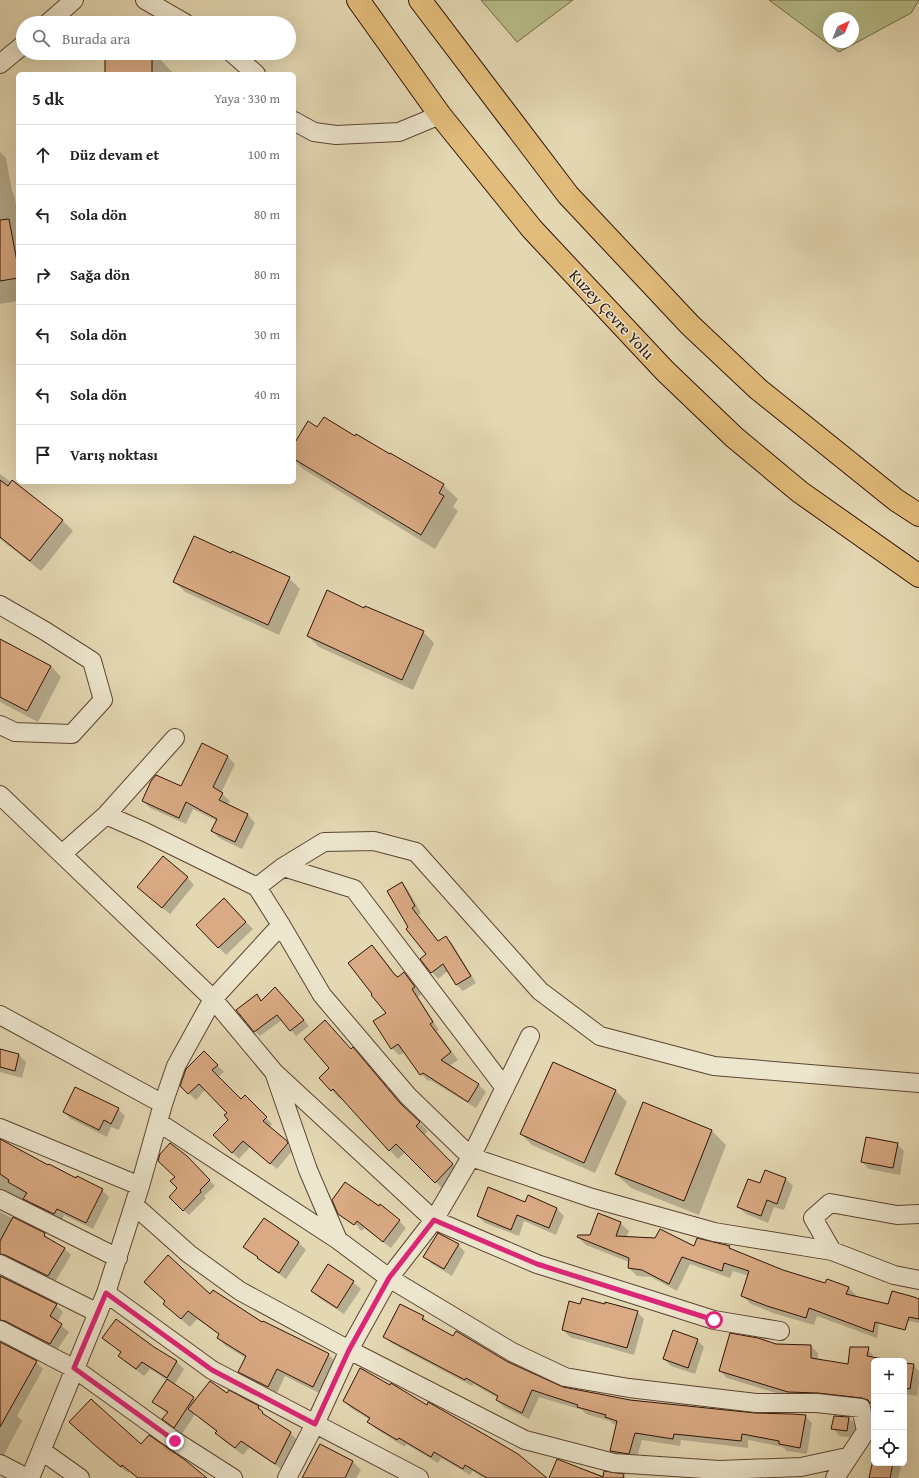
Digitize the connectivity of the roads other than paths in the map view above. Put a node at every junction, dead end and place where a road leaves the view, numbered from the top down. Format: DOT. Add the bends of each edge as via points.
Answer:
graph roads {
  1 [pos="74,0"];
  2 [pos="145,0"];
  3 [pos="358,0"];
  4 [pos="420,0"];
  5 [pos="56,16"];
  6 [pos="173,16"];
  7 [pos="16,51"];
  8 [pos="240,60"];
  9 [pos="0,64"];
  10 [pos="254,72"];
  11 [pos="440,115"];
  12 [pos="296,122"];
  13 [pos="919,515"];
  14 [pos="919,576"];
  15 [pos="0,605"];
  16 [pos="0,725"];
  17 [pos="175,738"];
  18 [pos="0,795"];
  19 [pos="106,814"];
  20 [pos="62,854"];
  21 [pos="283,867"];
  22 [pos="257,887"];
  23 [pos="281,925"];
  24 [pos="213,999"];
  25 [pos="0,1015"];
  26 [pos="530,1036"];
  27 [pos="274,1072"];
  28 [pos="919,1083"];
  29 [pos="505,1088"];
  30 [pos="163,1104"];
  31 [pos="158,1122"];
  32 [pos="0,1128"];
  33 [pos="471,1157"];
  34 [pos="140,1186"];
  35 [pos="0,1199"];
  36 [pos="134,1205"];
  37 [pos="919,1214"];
  38 [pos="434,1220"];
  39 [pos="338,1240"];
  40 [pos="832,1250"];
  41 [pos="118,1258"];
  42 [pos="0,1264"];
  43 [pos="389,1278"];
  44 [pos="919,1280"];
  45 [pos="106,1293"];
  46 [pos="98,1313"];
  47 [pos="0,1330"];
  48 [pos="780,1331"];
  49 [pos="349,1350"];
  50 [pos="74,1368"];
  51 [pos="315,1424"];
  52 [pos="42,1451"];
  53 [pos="848,1457"];
  54 [pos="0,1464"];
  55 [pos="29,1478"];
  56 [pos="80,1478"];
  57 [pos="233,1478"];
  58 [pos="287,1478"];
  59 [pos="419,1478"];
  60 [pos="835,1478"];
  1 -- 5 [label="street"];
  2 -- 6 [label="street"];
  3 -- 11 [label="main road, Kuzey Çevre Yolu"];
  4 -- 13 [label="main road" via="568,195 690,325 758,389 896,500"];
  7 -- 9 [label="street"];
  8 -- 10 [label="street"];
  11 -- 12 [label="street" via="399,132 336,135 314,132"];
  11 -- 14 [label="main road, Kuzey Çevre Yolu" via="532,229 677,382 734,438 800,492"];
  15 -- 16 [label="street" via="92,661 103,700 72,734 15,732"];
  17 -- 19 [label="street"];
  18 -- 20 [label="street"];
  19 -- 20 [label="street"];
  19 -- 22 [label="street"];
  20 -- 24 [label="street"];
  21 -- 22 [label="street"];
  21 -- 28 [label="street" via="324,842 374,842 416,852 540,991 600,1036 714,1066"];
  21 -- 29 [label="street" via="354,890"];
  22 -- 23 [label="street"];
  23 -- 24 [label="street"];
  23 -- 33 [label="street" via="322,995 408,1096"];
  24 -- 27 [label="street"];
  24 -- 30 [label="street" via="176,1066"];
  25 -- 30 [label="street"];
  26 -- 29 [label="street"];
  27 -- 38 [label="street"];
  27 -- 39 [label="street" via="308,1170"];
  29 -- 33 [label="street"];
  30 -- 31 [label="street"];
  31 -- 34 [label="street"];
  31 -- 39 [label="street"];
  32 -- 34 [label="street"];
  33 -- 38 [label="street"];
  33 -- 40 [label="street" via="592,1198 714,1232"];
  34 -- 36 [label="street"];
  35 -- 41 [label="street"];
  36 -- 41 [label="street"];
  36 -- 49 [label="street" via="189,1254 240,1291"];
  37 -- 40 [label="street" via="897,1215 830,1203 813,1218"];
  38 -- 43 [label="street"];
  38 -- 48 [label="street" via="537,1264 714,1320"];
  39 -- 43 [label="street"];
  40 -- 44 [label="street" via="894,1275"];
  41 -- 45 [label="street"];
  42 -- 46 [label="street"];
  43 -- 49 [label="street"];
  43 -- 53 [label="street" via="512,1352 565,1377 629,1388 756,1403 817,1403 861,1408 866,1431"];
  45 -- 46 [label="street"];
  45 -- 51 [label="street" via="212,1370"];
  46 -- 50 [label="street"];
  47 -- 50 [label="street"];
  49 -- 51 [label="street"];
  49 -- 53 [label="street" via="525,1440 614,1463 719,1470 801,1467"];
  50 -- 52 [label="street"];
  50 -- 57 [label="street" via="175,1441"];
  51 -- 58 [label="street"];
  51 -- 59 [label="street"];
  52 -- 55 [label="street"];
  52 -- 56 [label="street"];
  53 -- 60 [label="street"];
  54 -- 55 [label="street"];
}
